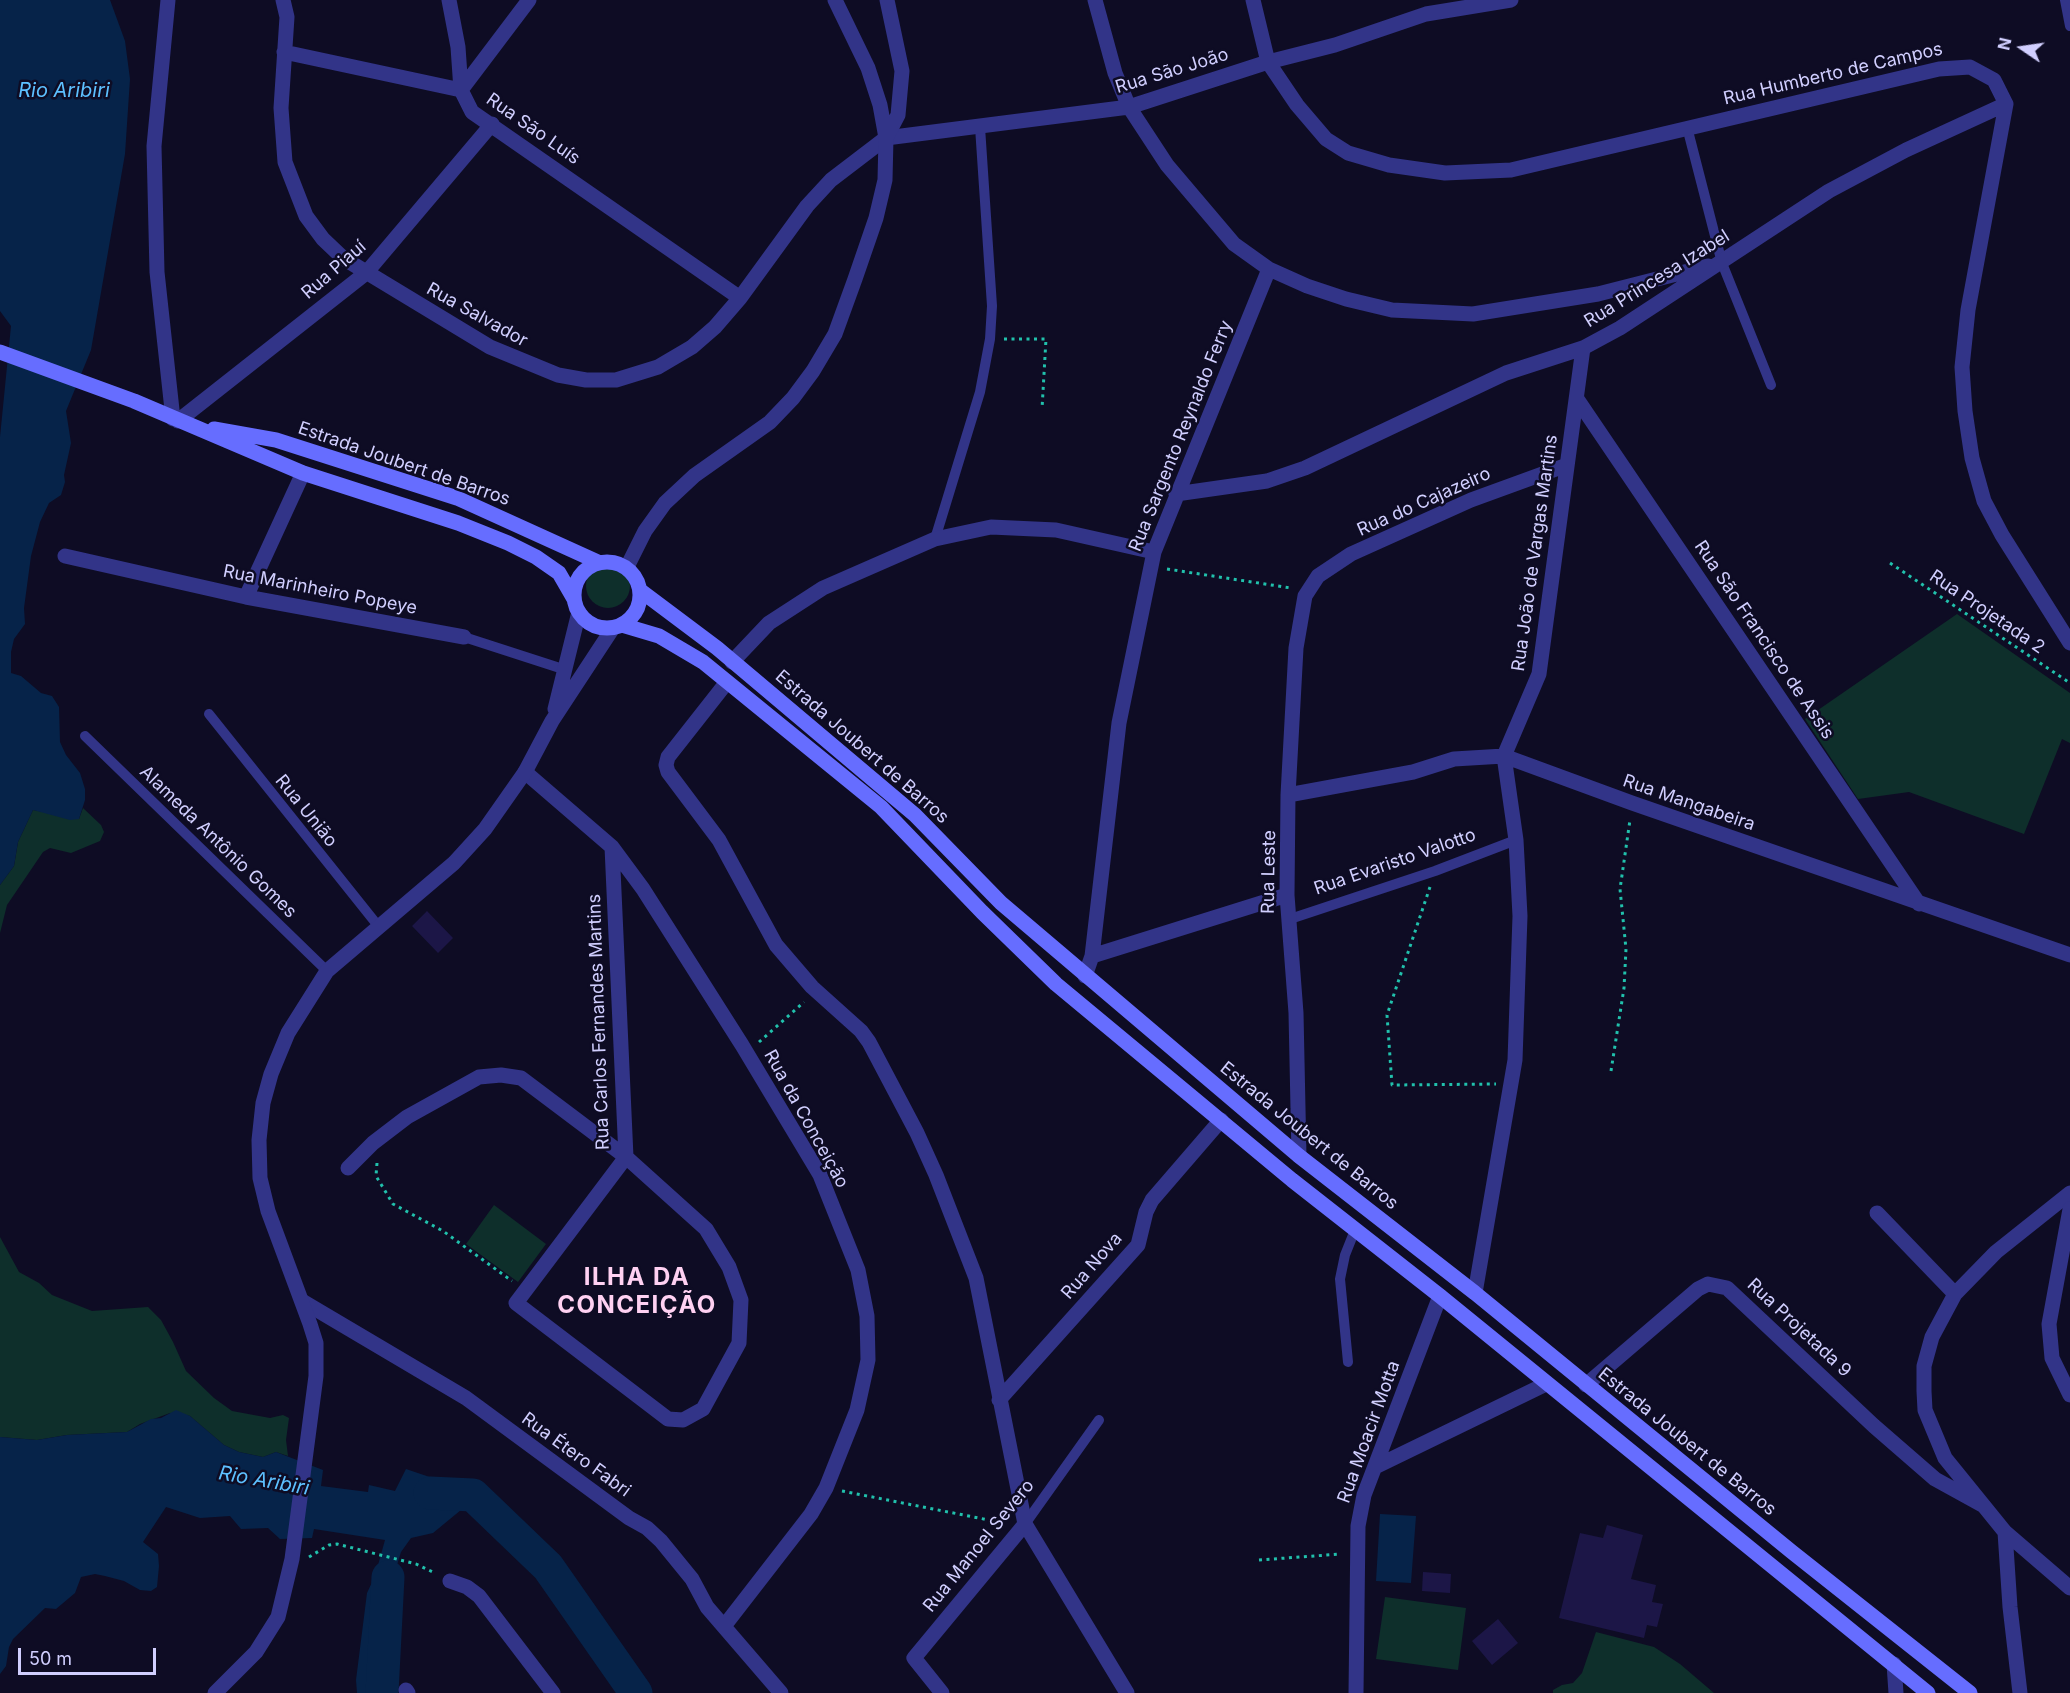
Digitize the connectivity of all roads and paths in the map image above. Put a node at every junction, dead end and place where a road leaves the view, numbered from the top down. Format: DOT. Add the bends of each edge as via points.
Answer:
graph roads {
  1 [pos="168,0"];
  2 [pos="284,0"];
  3 [pos="449,0"];
  4 [pos="529,0"];
  5 [pos="835,0"];
  6 [pos="887,0"];
  7 [pos="1095,0"];
  8 [pos="1253,0"];
  9 [pos="1511,0"];
  10 [pos="2065,0"];
  11 [pos="1447,5"];
  12 [pos="1424,7"];
  13 [pos="2070,26"];
  14 [pos="284,52"];
  15 [pos="1268,62"];
  16 [pos="461,90"];
  17 [pos="2006,104"];
  18 [pos="1129,107"];
  19 [pos="492,124"];
  20 [pos="980,127"];
  21 [pos="1687,128"];
  22 [pos="886,138"];
  23 [pos="1722,263"];
  24 [pos="1269,269"];
  25 [pos="366,273"];
  26 [pos="740,298"];
  27 [pos="990,339"];
  28 [pos="1583,348"];
  29 [pos="0,352"];
  30 [pos="1772,385"];
  31 [pos="1577,399"];
  32 [pos="1042,409"];
  33 [pos="180,421"];
  34 [pos="1567,465"];
  35 [pos="303,473"];
  36 [pos="1176,494"];
  37 [pos="935,539"];
  38 [pos="65,556"];
  39 [pos="1152,559"];
  40 [pos="598,562"];
  41 [pos="1890,563"];
  42 [pos="627,567"];
  43 [pos="641,591"];
  44 [pos="1308,591"];
  45 [pos="246,597"];
  46 [pos="576,606"];
  47 [pos="618,626"];
  48 [pos="464,638"];
  49 [pos="2070,643"];
  50 [pos="732,662"];
  51 [pos="566,670"];
  52 [pos="727,682"];
  53 [pos="2070,683"];
  54 [pos="209,714"];
  55 [pos="552,721"];
  56 [pos="86,736"];
  57 [pos="1504,756"];
  58 [pos="525,772"];
  59 [pos="1288,795"];
  60 [pos="1632,803"];
  61 [pos="1516,840"];
  62 [pos="612,847"];
  63 [pos="1435,871"];
  64 [pos="1287,895"];
  65 [pos="1919,904"];
  66 [pos="1287,920"];
  67 [pos="379,927"];
  68 [pos="2070,955"];
  69 [pos="1092,956"];
  70 [pos="327,971"];
  71 [pos="1085,976"];
  72 [pos="816,991"];
  73 [pos="747,1053"];
  74 [pos="1611,1071"];
  75 [pos="1513,1083"];
  76 [pos="1221,1120"];
  77 [pos="380,1137"];
  78 [pos="1299,1156"];
  79 [pos="626,1157"];
  80 [pos="348,1168"];
  81 [pos="2070,1193"];
  82 [pos="2070,1209"];
  83 [pos="1877,1213"];
  84 [pos="1355,1230"];
  85 [pos="526,1290"];
  86 [pos="1476,1293"];
  87 [pos="1955,1294"];
  88 [pos="1440,1296"];
  89 [pos="302,1301"];
  90 [pos="1348,1362"];
  91 [pos="1545,1384"];
  92 [pos="1586,1384"];
  93 [pos="2070,1395"];
  94 [pos="999,1400"];
  95 [pos="1099,1420"];
  96 [pos="1375,1467"];
  97 [pos="826,1488"];
  98 [pos="1984,1506"];
  99 [pos="1024,1526"];
  100 [pos="2005,1532"];
  101 [pos="1358,1552"];
  102 [pos="292,1554"];
  103 [pos="1259,1560"];
  104 [pos="450,1581"];
  105 [pos="2070,1588"];
  106 [pos="725,1625"];
  107 [pos="1894,1664"];
  108 [pos="215,1693"];
  109 [pos="553,1693"];
  110 [pos="781,1693"];
  111 [pos="942,1693"];
  112 [pos="1127,1693"];
  113 [pos="1356,1693"];
  114 [pos="1896,1693"];
  115 [pos="1928,1693"];
  116 [pos="1970,1693"];
  117 [pos="2020,1693"];
  1 -- 33 [label="street" via="154,146 157,272"];
  2 -- 14 [label="street, Rua Salvador"];
  3 -- 16 [label="street"];
  4 -- 16 [label="street"];
  5 -- 22 [label="street" via="868,68"];
  6 -- 22 [label="street" via="902,71 898,115"];
  7 -- 18 [label="street" via="1115,74"];
  8 -- 15 [label="street, Rua Humberto de Campos"];
  9 -- 11 [label="street, Rua São João"];
  10 -- 13 [label="lane"];
  11 -- 12 [label="street, Rua São João"];
  12 -- 15 [label="street, Rua São João" via="1335,45"];
  14 -- 16 [label="street, Rua São Luís"];
  14 -- 25 [label="street, Rua Salvador" via="281,136 294,189 306,216 323,239"];
  15 -- 18 [label="street, Rua São João"];
  15 -- 21 [label="street, Rua Humberto de Campos" via="1326,139 1348,153 1389,165 1445,173 1511,170"];
  16 -- 19 [label="street, Rua São Luís" via="472,112"];
  17 -- 21 [label="street, Rua Humberto de Campos" via="1994,80 1983,72 1957,67"];
  17 -- 23 [label="street, Rua Princesa Izabel" via="1829,191"];
  17 -- 49 [label="street" via="1968,310 1962,367 1965,411 1984,501"];
  18 -- 20 [label="street, Rua São João"];
  18 -- 24 [label="street" via="1167,165 1207,214 1234,243"];
  19 -- 25 [label="street, Rua Piauí"];
  19 -- 26 [label="street, Rua São Luís"];
  20 -- 22 [label="street, Rua São João"];
  20 -- 27 [label="lane" via="992,306"];
  21 -- 23 [label="lane"];
  22 -- 26 [label="street, Rua Salvador" via="831,180 807,206"];
  22 -- 42 [label="street" via="885,180 876,218 835,334 813,371 771,422 664,503"];
  23 -- 24 [label="street" via="1598,294 1473,314 1392,310 1346,300"];
  23 -- 28 [label="street, Rua Princesa Izabel"];
  23 -- 30 [label="lane"];
  24 -- 36 [label="street, Rua Sargento Reynaldo Ferry"];
  25 -- 26 [label="street, Rua Salvador" via="490,347 558,375 586,380 616,380 658,367 692,347"];
  25 -- 33 [label="street, Rua Piauí"];
  27 -- 32 [label="path" via="1046,339"];
  27 -- 37 [label="lane" via="980,392"];
  28 -- 31 [label="street, Rua João de Vargas Martins"];
  28 -- 36 [label="street, Rua Princesa Izabel" via="1506,373 1305,468 1267,481"];
  29 -- 33 [label="main road, Estrada Joubert de Barros"];
  31 -- 34 [label="street, Rua João de Vargas Martins"];
  31 -- 65 [label="street, Rua São Francisco de Assis"];
  33 -- 35 [label="main road, Estrada Joubert de Barros"];
  33 -- 40 [label="main road, Estrada Joubert de Barros" via="276,440 457,498"];
  34 -- 44 [label="street, Rua do Cajazeiro" via="1471,500 1351,554 1318,576"];
  34 -- 57 [label="street, Rua João de Vargas Martins" via="1539,674"];
  35 -- 45 [label="street"];
  35 -- 46 [label="main road, Estrada Joubert de Barros" via="508,543 559,573"];
  36 -- 39 [label="street, Rua Sargento Reynaldo Ferry"];
  37 -- 39 [label="street" via="991,527 1056,530"];
  37 -- 50 [label="street" via="823,588 770,623"];
  38 -- 45 [label="street, Rua Marinheiro Popeye"];
  39 -- 44 [label="path"];
  39 -- 69 [label="street, Rua Sargento Reynaldo Ferry" via="1112,772"];
  40 -- 42 [label="main road"];
  40 -- 46 [label="main road" via="580,575 575,587"];
  41 -- 53 [label="path, Rua Projetada 2"];
  42 -- 43 [label="main road"];
  43 -- 47 [label="main road" via="640,604 633,616"];
  43 -- 50 [label="main road, Estrada Joubert de Barros"];
  44 -- 59 [label="street, Rua Leste" via="1298,630"];
  45 -- 48 [label="street, Rua Marinheiro Popeye"];
  46 -- 47 [label="main road" via="588,622 600,627"];
  46 -- 51 [label="street"];
  47 -- 52 [label="main road, Estrada Joubert de Barros" via="659,636 703,662"];
  47 -- 55 [label="street"];
  48 -- 51 [label="lane, Rua Marinheiro Popeye"];
  50 -- 71 [label="main road, Estrada Joubert de Barros" via="915,815 1001,903"];
  51 -- 55 [label="street"];
  52 -- 72 [label="street" via="668,757 666,765 719,840 776,945"];
  52 -- 76 [label="main road, Estrada Joubert de Barros" via="881,807 1056,984"];
  54 -- 67 [label="lane, Rua União"];
  55 -- 58 [label="street"];
  56 -- 70 [label="lane, Alameda Antônio Gomes"];
  57 -- 59 [label="street, Rua Mangabeira" via="1454,759 1413,772"];
  57 -- 60 [label="street, Rua Mangabeira"];
  57 -- 61 [label="street"];
  58 -- 62 [label="street, Rua da Conceição"];
  58 -- 67 [label="street" via="485,829 454,863"];
  59 -- 64 [label="street, Rua Leste"];
  60 -- 65 [label="street, Rua Mangabeira"];
  60 -- 74 [label="path" via="1620,889 1626,949 1623,988"];
  61 -- 63 [label="lane, Rua Evaristo Valotto"];
  61 -- 75 [label="street" via="1520,916"];
  62 -- 73 [label="street, Rua da Conceição"];
  62 -- 79 [label="street, Rua Carlos Fernandes Martins"];
  63 -- 66 [label="lane, Rua Evaristo Valotto"];
  63 -- 75 [label="path" via="1387,1015 1392,1085"];
  64 -- 66 [label="street, Rua Leste"];
  64 -- 69 [label="street"];
  65 -- 68 [label="street, Rua Mangabeira"];
  66 -- 78 [label="street, Rua Leste" via="1296,1013"];
  67 -- 70 [label="street"];
  69 -- 71 [label="street, Rua Sargento Reynaldo Ferry"];
  70 -- 89 [label="street" via="288,1033 271,1074 259,1140 260,1178 268,1210"];
  71 -- 78 [label="main road, Estrada Joubert de Barros"];
  72 -- 73 [label="path"];
  72 -- 94 [label="street" via="869,1042 936,1175 976,1278"];
  73 -- 97 [label="street, Rua da Conceição" via="820,1175 858,1270 867,1316 868,1360 857,1410"];
  75 -- 86 [label="street"];
  76 -- 84 [label="main road, Estrada Joubert de Barros"];
  76 -- 94 [label="street, Rua Nova" via="1152,1200 1138,1245"];
  77 -- 79 [label="street" via="407,1117 479,1077 501,1075 521,1078"];
  77 -- 80 [label="street"];
  77 -- 85 [label="path" via="376,1176 393,1204 442,1231"];
  78 -- 86 [label="main road, Estrada Joubert de Barros"];
  79 -- 85 [label="street, Rua Carlos Fernandes Martins"];
  79 -- 85 [label="street, Rua Carlos Fernandes Martins" via="706,1229 729,1267 741,1300 739,1343 703,1409 683,1420 668,1419 516,1303"];
  81 -- 87 [label="street" via="1996,1252"];
  82 -- 93 [label="street" via="2049,1324 2052,1358"];
  83 -- 87 [label="street"];
  84 -- 88 [label="main road, Estrada Joubert de Barros"];
  84 -- 90 [label="lane" via="1340,1279"];
  86 -- 92 [label="main road, Estrada Joubert de Barros"];
  87 -- 98 [label="street" via="1932,1337 1924,1365 1925,1410 1945,1458"];
  88 -- 91 [label="main road, Estrada Joubert de Barros"];
  88 -- 96 [label="street, Rua Moacir Motta"];
  89 -- 102 [label="street" via="316,1343 316,1376"];
  89 -- 106 [label="street, Rua Étero Fabri" via="466,1398 646,1528 692,1579 708,1607"];
  91 -- 96 [label="street"];
  91 -- 107 [label="main road, Estrada Joubert de Barros"];
  92 -- 98 [label="street, Rua Projetada 9" via="1698,1289 1708,1284 1727,1288 1935,1479"];
  92 -- 116 [label="main road, Estrada Joubert de Barros"];
  94 -- 99 [label="street"];
  95 -- 99 [label="lane, Rua Manoel Severo"];
  96 -- 101 [label="street, Rua Moacir Motta" via="1364,1495"];
  97 -- 99 [label="path"];
  97 -- 106 [label="street, Rua da Conceição" via="812,1514"];
  98 -- 100 [label="street"];
  99 -- 111 [label="street, Rua Manoel Severo" via="914,1658"];
  99 -- 112 [label="street"];
  100 -- 105 [label="street"];
  100 -- 117 [label="street"];
  101 -- 103 [label="path"];
  101 -- 113 [label="street, Rua Moacir Motta"];
  102 -- 104 [label="path" via="311,1556 337,1544 416,1564"];
  102 -- 108 [label="street" via="278,1617 256,1652"];
  104 -- 109 [label="street" via="479,1596"];
  106 -- 110 [label="street, Rua Étero Fabri"];
  107 -- 114 [label="street"];
  107 -- 115 [label="main road, Estrada Joubert de Barros"];
}
